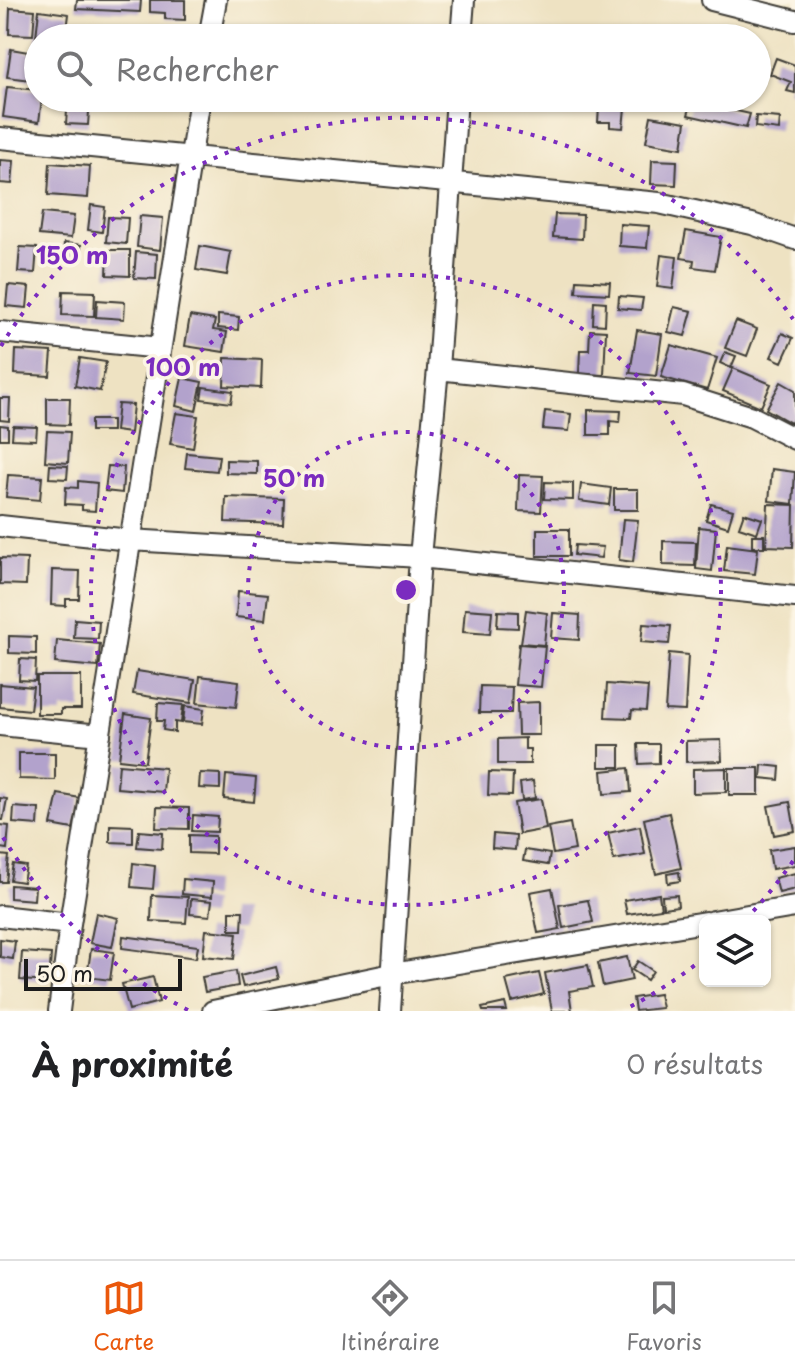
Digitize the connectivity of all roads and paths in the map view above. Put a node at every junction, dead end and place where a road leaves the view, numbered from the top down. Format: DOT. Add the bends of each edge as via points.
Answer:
graph roads {
  1 [pos="216,0"];
  2 [pos="464,0"];
  3 [pos="712,0"];
  4 [pos="795,21"];
  5 [pos="212,24"];
  6 [pos="462,24"];
  7 [pos="198,112"];
  8 [pos="456,112"];
  9 [pos="0,138"];
  10 [pos="190,155"];
  11 [pos="452,183"];
  12 [pos="795,239"];
  13 [pos="0,332"];
  14 [pos="160,348"];
  15 [pos="438,369"];
  16 [pos="795,439"];
  17 [pos="0,526"];
  18 [pos="130,540"];
  19 [pos="420,557"];
  20 [pos="795,597"];
  21 [pos="0,725"];
  22 [pos="100,735"];
  23 [pos="795,907"];
  24 [pos="748,915"];
  25 [pos="0,916"];
  26 [pos="699,923"];
  27 [pos="70,924"];
  28 [pos="392,974"];
  29 [pos="59,1011"];
  30 [pos="213,1011"];
  31 [pos="390,1011"];
  1 -- 5 [label="street"];
  2 -- 6 [label="street"];
  3 -- 4 [label="street"];
  7 -- 10 [label="street"];
  8 -- 11 [label="street"];
  9 -- 10 [label="street"];
  10 -- 11 [label="street"];
  10 -- 14 [label="street"];
  11 -- 12 [label="street" via="659,203"];
  11 -- 15 [label="street"];
  13 -- 14 [label="street"];
  14 -- 18 [label="street"];
  15 -- 16 [label="street" via="683,395 752,417"];
  15 -- 19 [label="street"];
  17 -- 18 [label="street"];
  18 -- 19 [label="street"];
  18 -- 22 [label="street"];
  19 -- 20 [label="street"];
  19 -- 28 [label="street"];
  21 -- 22 [label="street"];
  22 -- 27 [label="street"];
  23 -- 24 [label="street"];
  25 -- 27 [label="street"];
  26 -- 28 [label="street"];
  27 -- 29 [label="street"];
  28 -- 30 [label="street"];
  28 -- 31 [label="street"];
}
